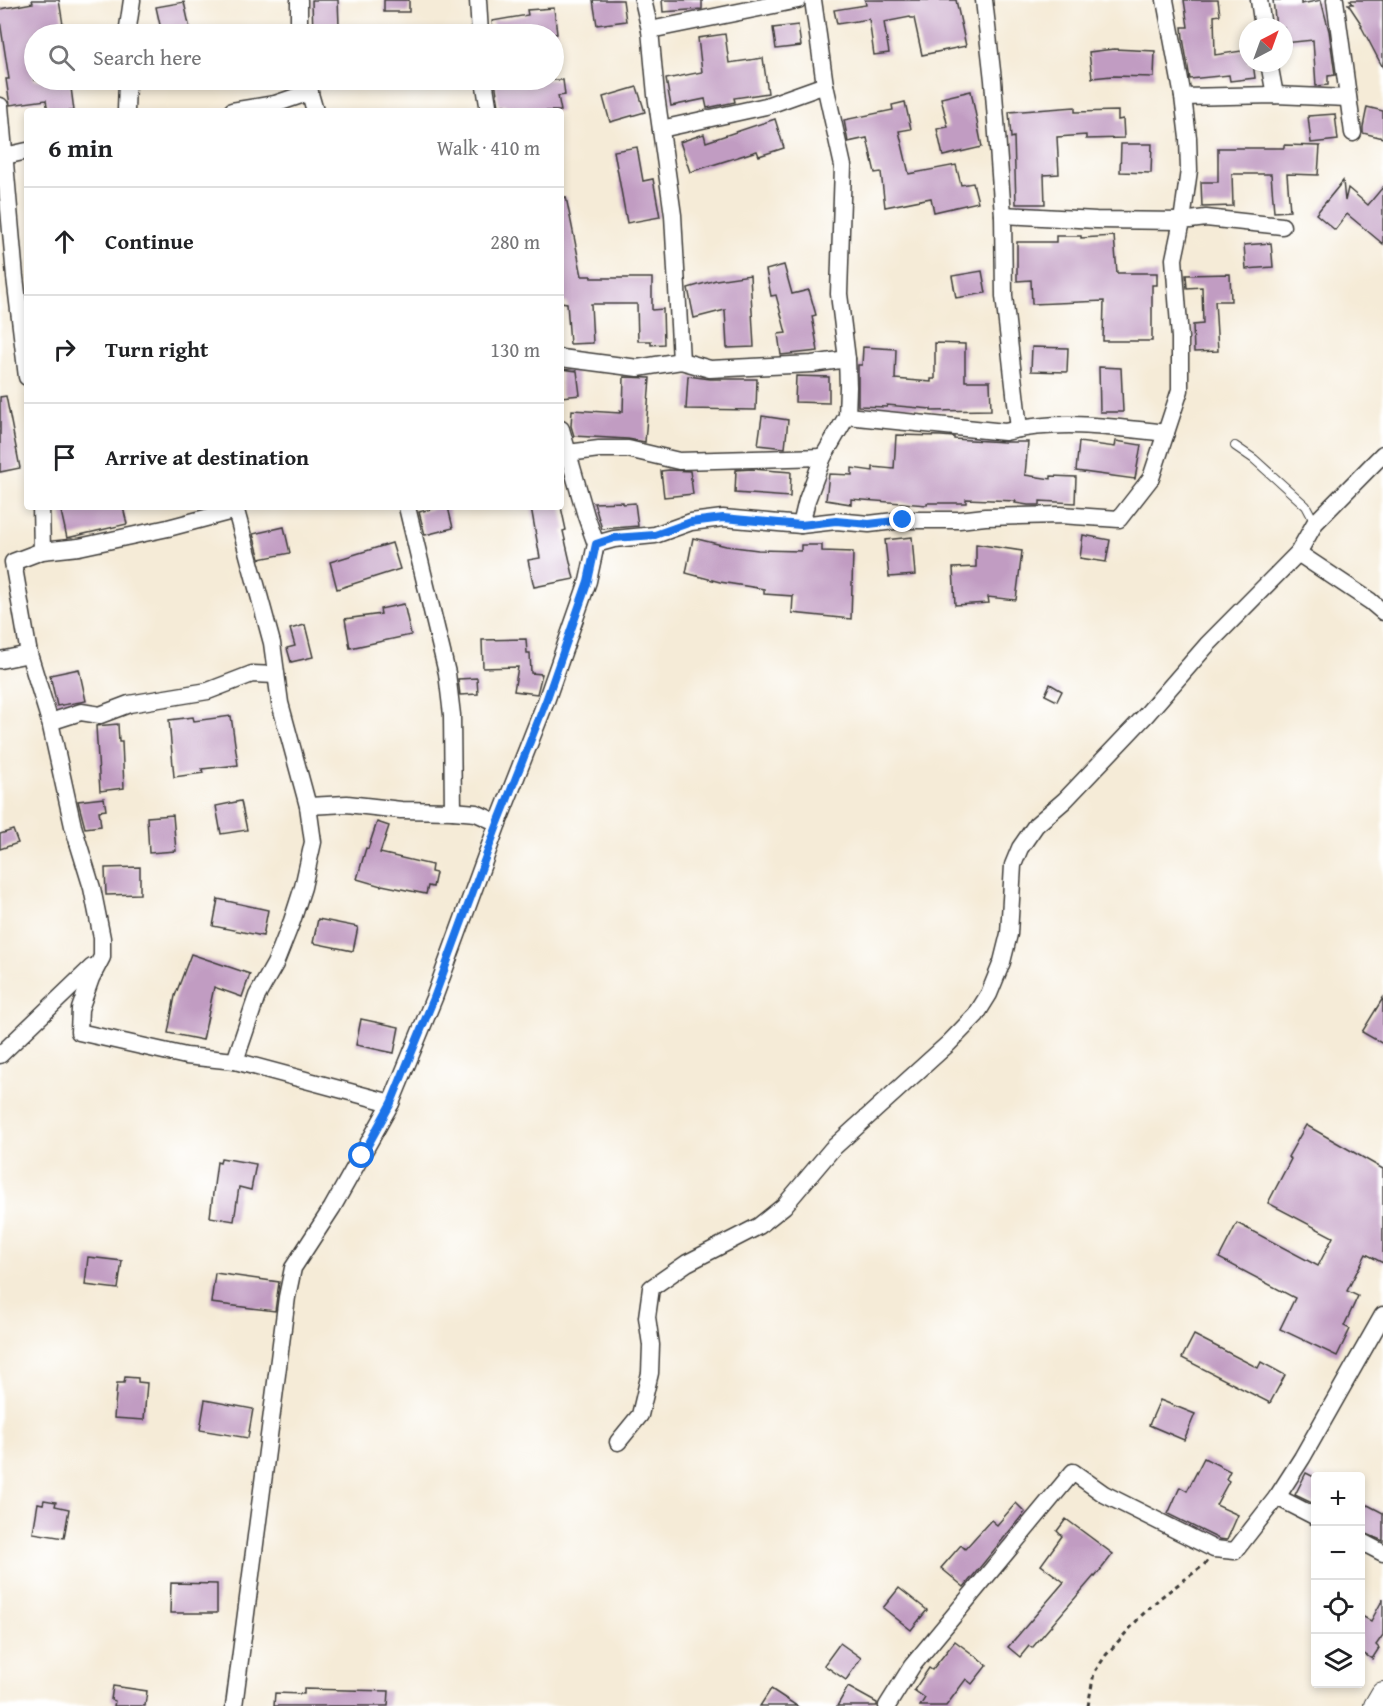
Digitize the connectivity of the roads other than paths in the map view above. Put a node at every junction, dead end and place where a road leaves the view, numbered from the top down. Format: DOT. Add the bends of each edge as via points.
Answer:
graph roads {
  1 [pos="132,0"];
  2 [pos="299,0"];
  3 [pos="478,0"];
  4 [pos="643,0"];
  5 [pos="798,0"];
  6 [pos="813,0"];
  7 [pos="984,0"];
  8 [pos="1165,0"];
  9 [pos="1259,0"];
  10 [pos="1335,0"];
  11 [pos="1262,18"];
  12 [pos="128,24"];
  13 [pos="299,24"];
  14 [pos="479,24"];
  15 [pos="650,30"];
  16 [pos="1271,72"];
  17 [pos="825,84"];
  18 [pos="127,90"];
  19 [pos="300,90"];
  20 [pos="309,90"];
  21 [pos="486,90"];
  22 [pos="1275,95"];
  23 [pos="1183,97"];
  24 [pos="1348,98"];
  25 [pos="0,106"];
  26 [pos="126,108"];
  27 [pos="250,108"];
  28 [pos="314,108"];
  29 [pos="489,108"];
  30 [pos="661,129"];
  31 [pos="1353,133"];
  32 [pos="24,152"];
  33 [pos="5,156"];
  34 [pos="1003,214"];
  35 [pos="1182,221"];
  36 [pos="1282,226"];
  37 [pos="24,341"];
  38 [pos="564,358"];
  39 [pos="847,359"];
  40 [pos="681,361"];
  41 [pos="847,416"];
  42 [pos="1019,429"];
  43 [pos="1167,433"];
  44 [pos="564,439"];
  45 [pos="1235,446"];
  46 [pos="568,453"];
  47 [pos="1383,454"];
  48 [pos="823,457"];
  49 [pos="41,510"];
  50 [pos="228,510"];
  51 [pos="236,510"];
  52 [pos="408,510"];
  53 [pos="1315,523"];
  54 [pos="801,525"];
  55 [pos="596,544"];
  56 [pos="42,551"];
  57 [pos="1298,554"];
  58 [pos="1383,612"];
  59 [pos="29,654"];
  60 [pos="0,660"];
  61 [pos="276,675"];
  62 [pos="50,722"];
  63 [pos="308,806"];
  64 [pos="453,811"];
  65 [pos="498,823"];
  66 [pos="102,957"];
  67 [pos="0,1055"];
  68 [pos="235,1061"];
  69 [pos="391,1103"];
  70 [pos="1383,1315"];
  71 [pos="618,1442"];
  72 [pos="1277,1497"];
  73 [pos="1311,1514"];
  74 [pos="1365,1544"];
  75 [pos="1383,1553"];
  76 [pos="1383,1694"];
  77 [pos="234,1706"];
  78 [pos="887,1706"];
  79 [pos="1376,1706"];
  1 -- 12 [label="street"];
  2 -- 13 [label="street"];
  3 -- 14 [label="street"];
  4 -- 15 [label="street"];
  5 -- 15 [label="street"];
  6 -- 17 [label="street"];
  7 -- 34 [label="street"];
  8 -- 23 [label="street"];
  9 -- 11 [label="street"];
  10 -- 24 [label="street"];
  15 -- 30 [label="street"];
  16 -- 22 [label="street"];
  17 -- 30 [label="street" via="766,106"];
  17 -- 39 [label="street" via="843,166 839,294"];
  18 -- 26 [label="street"];
  19 -- 27 [label="street" via="274,104"];
  20 -- 28 [label="street"];
  21 -- 29 [label="street"];
  22 -- 23 [label="street"];
  22 -- 24 [label="street"];
  23 -- 35 [label="street" via="1189,171"];
  24 -- 31 [label="street"];
  25 -- 33 [label="street"];
  30 -- 40 [label="street" via="674,215"];
  32 -- 33 [label="street"];
  33 -- 37 [label="street"];
  34 -- 35 [label="street"];
  34 -- 42 [label="street" via="1004,296"];
  35 -- 36 [label="street" via="1206,218"];
  35 -- 43 [label="street" via="1174,259 1180,390"];
  38 -- 40 [label="street" via="638,368"];
  39 -- 40 [label="street" via="710,369"];
  39 -- 41 [label="street"];
  41 -- 42 [label="street" via="1005,432"];
  41 -- 48 [label="street"];
  42 -- 43 [label="street" via="1091,425"];
  43 -- 54 [label="street" via="1151,478 1119,519 1060,515"];
  44 -- 46 [label="street"];
  45 -- 53 [label="lane" via="1306,506"];
  46 -- 48 [label="street" via="628,449 679,461"];
  46 -- 55 [label="street"];
  47 -- 53 [label="street"];
  48 -- 54 [label="street"];
  49 -- 56 [label="street"];
  50 -- 56 [label="street" via="168,528"];
  51 -- 61 [label="street" via="272,643"];
  52 -- 64 [label="street" via="447,673 452,715"];
  53 -- 57 [label="street"];
  54 -- 55 [label="street" via="723,518 691,522 655,535 614,538"];
  55 -- 65 [label="street" via="588,581 546,701"];
  56 -- 59 [label="street" via="13,562"];
  57 -- 58 [label="street"];
  57 -- 71 [label="street" via="1207,645 1065,800 1036,825 1013,865 1009,934 989,994 976,1014 832,1149 784,1206 759,1226 687,1263 651,1288 646,1317 650,1373 640,1415"];
  59 -- 60 [label="street"];
  59 -- 62 [label="street"];
  61 -- 62 [label="street" via="252,674 208,691 129,704 100,715 81,712"];
  61 -- 63 [label="street"];
  62 -- 66 [label="street" via="73,826 92,888"];
  63 -- 64 [label="street" via="347,804"];
  63 -- 68 [label="street" via="313,842 303,887 275,964 257,996"];
  64 -- 65 [label="street" via="476,813"];
  65 -- 69 [label="street"];
  66 -- 67 [label="street"];
  66 -- 68 [label="street" via="80,1009 79,1032 186,1056"];
  68 -- 69 [label="street"];
  69 -- 77 [label="street" via="294,1268"];
  70 -- 72 [label="street"];
  72 -- 73 [label="street"];
  72 -- 78 [label="street" via="1235,1551 1214,1549 1104,1494 1073,1472 912,1666"];
  74 -- 75 [label="street"];
  76 -- 79 [label="main road"];
}
